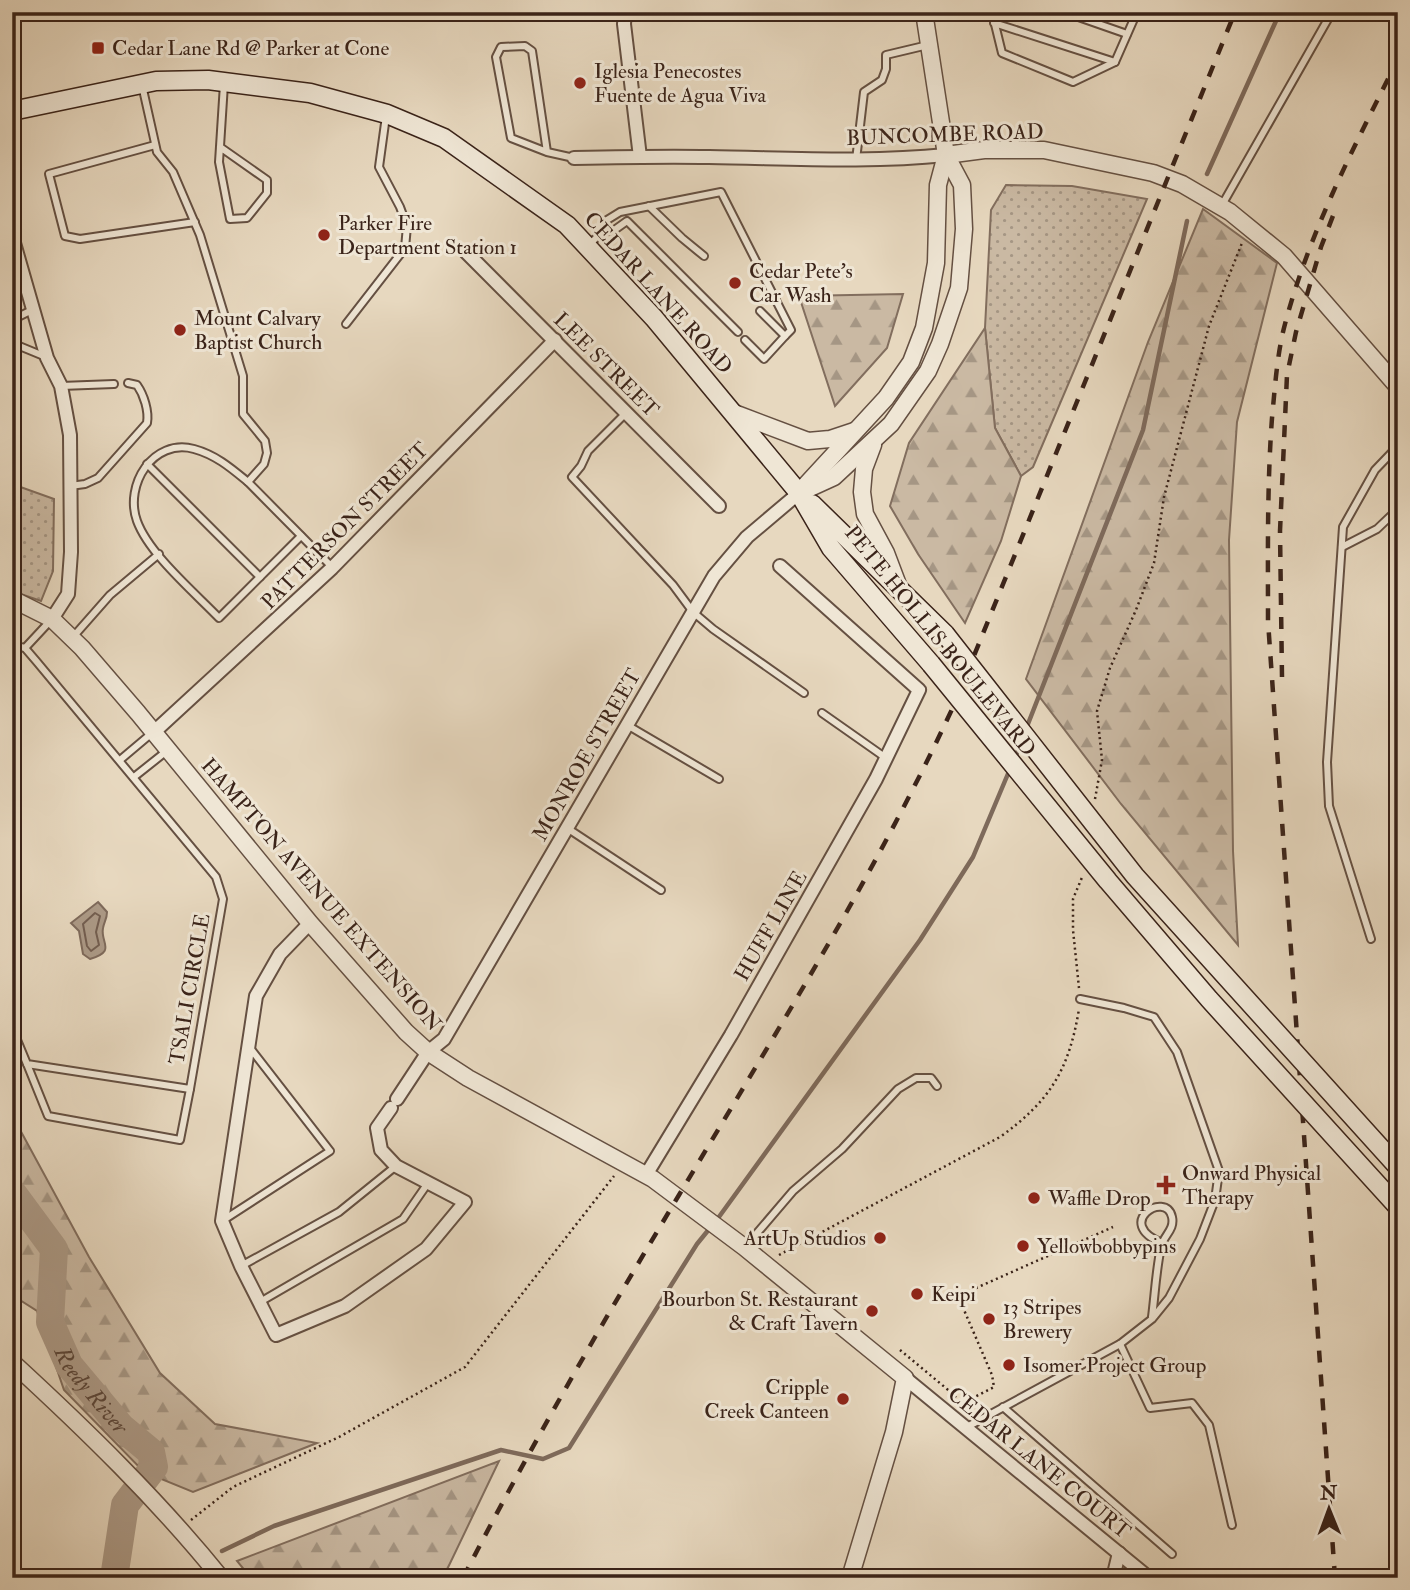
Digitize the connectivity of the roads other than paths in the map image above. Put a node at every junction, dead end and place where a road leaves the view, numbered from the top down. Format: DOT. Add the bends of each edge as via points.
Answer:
graph roads {
  1 [pos="625,12"];
  2 [pos="924,12"];
  3 [pos="992,12"];
  4 [pos="1064,12"];
  5 [pos="1137,12"];
  6 [pos="1332,12"];
  7 [pos="994,23"];
  8 [pos="1127,34"];
  9 [pos="929,45"];
  10 [pos="1115,61"];
  11 [pos="224,82"];
  12 [pos="141,83"];
  13 [pos="12,111"];
  14 [pos="387,114"];
  15 [pos="155,145"];
  16 [pos="220,147"];
  17 [pos="547,152"];
  18 [pos="946,155"];
  19 [pos="639,157"];
  20 [pos="574,158"];
  21 [pos="856,160"];
  22 [pos="649,206"];
  23 [pos="1221,206"];
  24 [pos="195,222"];
  25 [pos="604,230"];
  26 [pos="12,236"];
  27 [pos="587,246"];
  28 [pos="465,251"];
  29 [pos="704,256"];
  30 [pos="32,310"];
  31 [pos="760,312"];
  32 [pos="12,320"];
  33 [pos="346,324"];
  34 [pos="738,332"];
  35 [pos="785,336"];
  36 [pos="555,340"];
  37 [pos="745,340"];
  38 [pos="12,343"];
  39 [pos="47,358"];
  40 [pos="128,383"];
  41 [pos="114,384"];
  42 [pos="61,386"];
  43 [pos="1398,387"];
  44 [pos="627,412"];
  45 [pos="734,413"];
  46 [pos="856,431"];
  47 [pos="874,441"];
  48 [pos="1398,446"];
  49 [pos="148,464"];
  50 [pos="248,482"];
  51 [pos="70,485"];
  52 [pos="799,493"];
  53 [pos="719,506"];
  54 [pos="1398,509"];
  55 [pos="301,536"];
  56 [pos="1342,547"];
  57 [pos="159,554"];
  58 [pos="780,566"];
  59 [pos="332,568"];
  60 [pos="260,577"];
  61 [pos="900,590"];
  62 [pos="12,599"];
  63 [pos="693,612"];
  64 [pos="52,618"];
  65 [pos="72,638"];
  66 [pos="12,645"];
  67 [pos="24,648"];
  68 [pos="804,693"];
  69 [pos="822,713"];
  70 [pos="628,724"];
  71 [pos="154,732"];
  72 [pos="169,750"];
  73 [pos="887,758"];
  74 [pos="120,760"];
  75 [pos="134,777"];
  76 [pos="719,779"];
  77 [pos="567,828"];
  78 [pos="661,890"];
  79 [pos="310,923"];
  80 [pos="12,926"];
  81 [pos="1371,939"];
  82 [pos="12,975"];
  83 [pos="1080,999"];
  84 [pos="12,1028"];
  85 [pos="248,1047"];
  86 [pos="428,1052"];
  87 [pos="27,1064"];
  88 [pos="937,1086"];
  89 [pos="190,1089"];
  90 [pos="396,1166"];
  91 [pos="1398,1167"];
  92 [pos="646,1175"];
  93 [pos="428,1183"];
  94 [pos="1398,1207"];
  95 [pos="222,1221"];
  96 [pos="1162,1243"];
  97 [pos="744,1247"];
  98 [pos="241,1266"];
  99 [pos="260,1302"];
  100 [pos="1152,1319"];
  101 [pos="1120,1344"];
  102 [pos="12,1362"];
  103 [pos="905,1378"];
  104 [pos="1003,1407"];
  105 [pos="965,1428"];
  106 [pos="1232,1525"];
  107 [pos="1398,1552"];
  108 [pos="1119,1553"];
  109 [pos="1172,1554"];
  110 [pos="222,1578"];
  111 [pos="850,1578"];
  112 [pos="1113,1578"];
  113 [pos="1149,1578"];
  114 [pos="1393,1578"];
  1 -- 19 [label="street"];
  2 -- 9 [label="street"];
  3 -- 7 [label="lane"];
  4 -- 8 [label="lane"];
  5 -- 8 [label="lane"];
  6 -- 23 [label="lane"];
  7 -- 10 [label="lane"];
  7 -- 10 [label="lane" via="1002,53 1073,82"];
  8 -- 10 [label="lane"];
  9 -- 18 [label="street"];
  9 -- 21 [label="lane" via="886,55 882,80 864,92"];
  11 -- 12 [label="main road, CEDAR LANE ROAD"];
  11 -- 14 [label="main road, CEDAR LANE ROAD" via="310,93"];
  11 -- 16 [label="lane"];
  12 -- 13 [label="main road, CEDAR LANE ROAD"];
  12 -- 15 [label="lane"];
  14 -- 27 [label="main road, CEDAR LANE ROAD" via="444,138 567,225"];
  14 -- 33 [label="lane" via="379,167 407,226 405,248"];
  15 -- 24 [label="lane" via="173,172"];
  15 -- 24 [label="lane" via="49,174 65,236 80,239"];
  16 -- 16 [label="lane" via="230,219 247,218 267,193 267,180"];
  17 -- 17 [label="lane" via="532,51 525,46 500,47 496,57 509,134 524,145"];
  17 -- 20 [label="lane"];
  18 -- 21 [label="street, BUNCOMBE ROAD"];
  18 -- 23 [label="street, BUNCOMBE ROAD" via="1014,149 1078,156 1169,178"];
  18 -- 46 [label="street" via="938,185 936,263 924,328 911,362"];
  18 -- 47 [label="street" via="962,185 959,288 928,371"];
  19 -- 20 [label="street, BUNCOMBE ROAD"];
  19 -- 21 [label="street, BUNCOMBE ROAD"];
  22 -- 25 [label="lane" via="620,212 607,220"];
  22 -- 29 [label="lane"];
  22 -- 35 [label="lane" via="721,192 792,330"];
  23 -- 43 [label="street, BUNCOMBE ROAD" via="1297,269"];
  24 -- 50 [label="lane" via="243,376 243,414 265,441 264,464"];
  25 -- 27 [label="lane"];
  25 -- 34 [label="lane" via="613,231 627,221"];
  26 -- 30 [label="street"];
  27 -- 45 [label="main road, CEDAR LANE ROAD"];
  28 -- 36 [label="street, LEE STREET"];
  30 -- 32 [label="lane"];
  30 -- 39 [label="street"];
  31 -- 35 [label="lane"];
  35 -- 37 [label="lane" via="764,359"];
  36 -- 44 [label="street, LEE STREET"];
  36 -- 59 [label="street, PATTERSON STREET"];
  38 -- 39 [label="lane"];
  39 -- 42 [label="street"];
  40 -- 51 [label="lane" via="140,389 147,423 98,478"];
  41 -- 42 [label="lane"];
  42 -- 51 [label="street" via="69,435"];
  44 -- 53 [label="street, LEE STREET"];
  44 -- 63 [label="lane" via="588,451 572,477"];
  45 -- 46 [label="street" via="808,441"];
  45 -- 52 [label="main road, CEDAR LANE ROAD"];
  46 -- 52 [label="street"];
  47 -- 52 [label="street" via="834,477"];
  47 -- 61 [label="street" via="864,469 865,514"];
  48 -- 56 [label="lane" via="1375,470 1356,501 1343,527"];
  49 -- 50 [label="lane" via="168,449 191,448 218,458"];
  49 -- 57 [label="lane" via="136,483 134,504 136,519"];
  49 -- 60 [label="lane"];
  50 -- 55 [label="lane"];
  51 -- 64 [label="street" via="68,594"];
  52 -- 61 [label="main road, PETE HOLLIS BOULEVARD"];
  52 -- 63 [label="street, MONROE STREET" via="747,537 714,576"];
  52 -- 94 [label="main road, PETE HOLLIS BOULEVARD, bridge" via="831,548 1108,881"];
  54 -- 56 [label="lane" via="1377,528"];
  55 -- 59 [label="lane"];
  55 -- 60 [label="lane"];
  56 -- 81 [label="lane" via="1327,762 1329,806"];
  57 -- 60 [label="lane" via="219,618"];
  57 -- 65 [label="lane" via="110,595"];
  58 -- 73 [label="street, HUFF LINE" via="919,690"];
  59 -- 71 [label="street, PATTERSON STREET"];
  61 -- 91 [label="main road, PETE HOLLIS BOULEVARD, bridge" via="945,634 1135,876"];
  62 -- 64 [label="street, HAMPTON AVENUE EXTENSION"];
  63 -- 68 [label="lane"];
  63 -- 70 [label="street, MONROE STREET"];
  64 -- 65 [label="street, HAMPTON AVENUE EXTENSION"];
  64 -- 67 [label="lane"];
  65 -- 71 [label="street, HAMPTON AVENUE EXTENSION"];
  66 -- 67 [label="lane"];
  67 -- 74 [label="lane, TSALI CIRCLE"];
  69 -- 73 [label="lane"];
  70 -- 76 [label="lane"];
  70 -- 77 [label="street, MONROE STREET"];
  71 -- 72 [label="street, HAMPTON AVENUE EXTENSION"];
  71 -- 74 [label="lane"];
  72 -- 75 [label="lane"];
  72 -- 79 [label="street, HAMPTON AVENUE EXTENSION"];
  73 -- 92 [label="street, HUFF LINE" via="731,1035"];
  74 -- 75 [label="lane, TSALI CIRCLE"];
  75 -- 89 [label="lane, TSALI CIRCLE" via="216,877 223,899"];
  77 -- 78 [label="lane"];
  77 -- 86 [label="street, MONROE STREET" via="444,1039"];
  79 -- 85 [label="street" via="280,954 256,996"];
  79 -- 86 [label="street, HAMPTON AVENUE EXTENSION"];
  80 -- 82 [label="lane" via="16,939"];
  83 -- 100 [label="lane" via="1154,1017 1177,1052 1219,1171 1215,1200 1200,1239"];
  84 -- 87 [label="lane"];
  85 -- 95 [label="street"];
  85 -- 95 [label="lane" via="330,1151"];
  86 -- 90 [label="street, MONROE STREET" via="377,1128 381,1150"];
  86 -- 92 [label="street, HAMPTON AVENUE EXTENSION"];
  87 -- 89 [label="lane, TSALI CIRCLE"];
  87 -- 89 [label="lane" via="48,1116 180,1140"];
  88 -- 97 [label="lane" via="932,1078 916,1078 898,1089 842,1149 793,1191"];
  90 -- 93 [label="street"];
  90 -- 98 [label="lane" via="340,1212"];
  92 -- 97 [label="street, HAMPTON AVENUE EXTENSION"];
  93 -- 99 [label="lane" via="402,1219"];
  93 -- 99 [label="street" via="465,1202 426,1249 396,1271 345,1306 276,1335"];
  95 -- 98 [label="street"];
  96 -- 96 [label="lane" via="1173,1222 1167,1209 1159,1207 1143,1214 1141,1221 1151,1238"];
  96 -- 100 [label="lane"];
  97 -- 103 [label="street, HAMPTON AVENUE EXTENSION"];
  98 -- 99 [label="street"];
  100 -- 101 [label="lane"];
  101 -- 104 [label="lane"];
  101 -- 106 [label="lane" via="1150,1408 1192,1403 1209,1425"];
  102 -- 110 [label="street" via="97,1441"];
  103 -- 105 [label="street, CEDAR LANE COURT"];
  103 -- 111 [label="street" via="894,1432"];
  104 -- 105 [label="lane"];
  104 -- 109 [label="lane"];
  105 -- 108 [label="street, CEDAR LANE COURT"];
  107 -- 114 [label="lane"];
  108 -- 112 [label="street"];
  108 -- 113 [label="street, CEDAR LANE COURT"];
}
